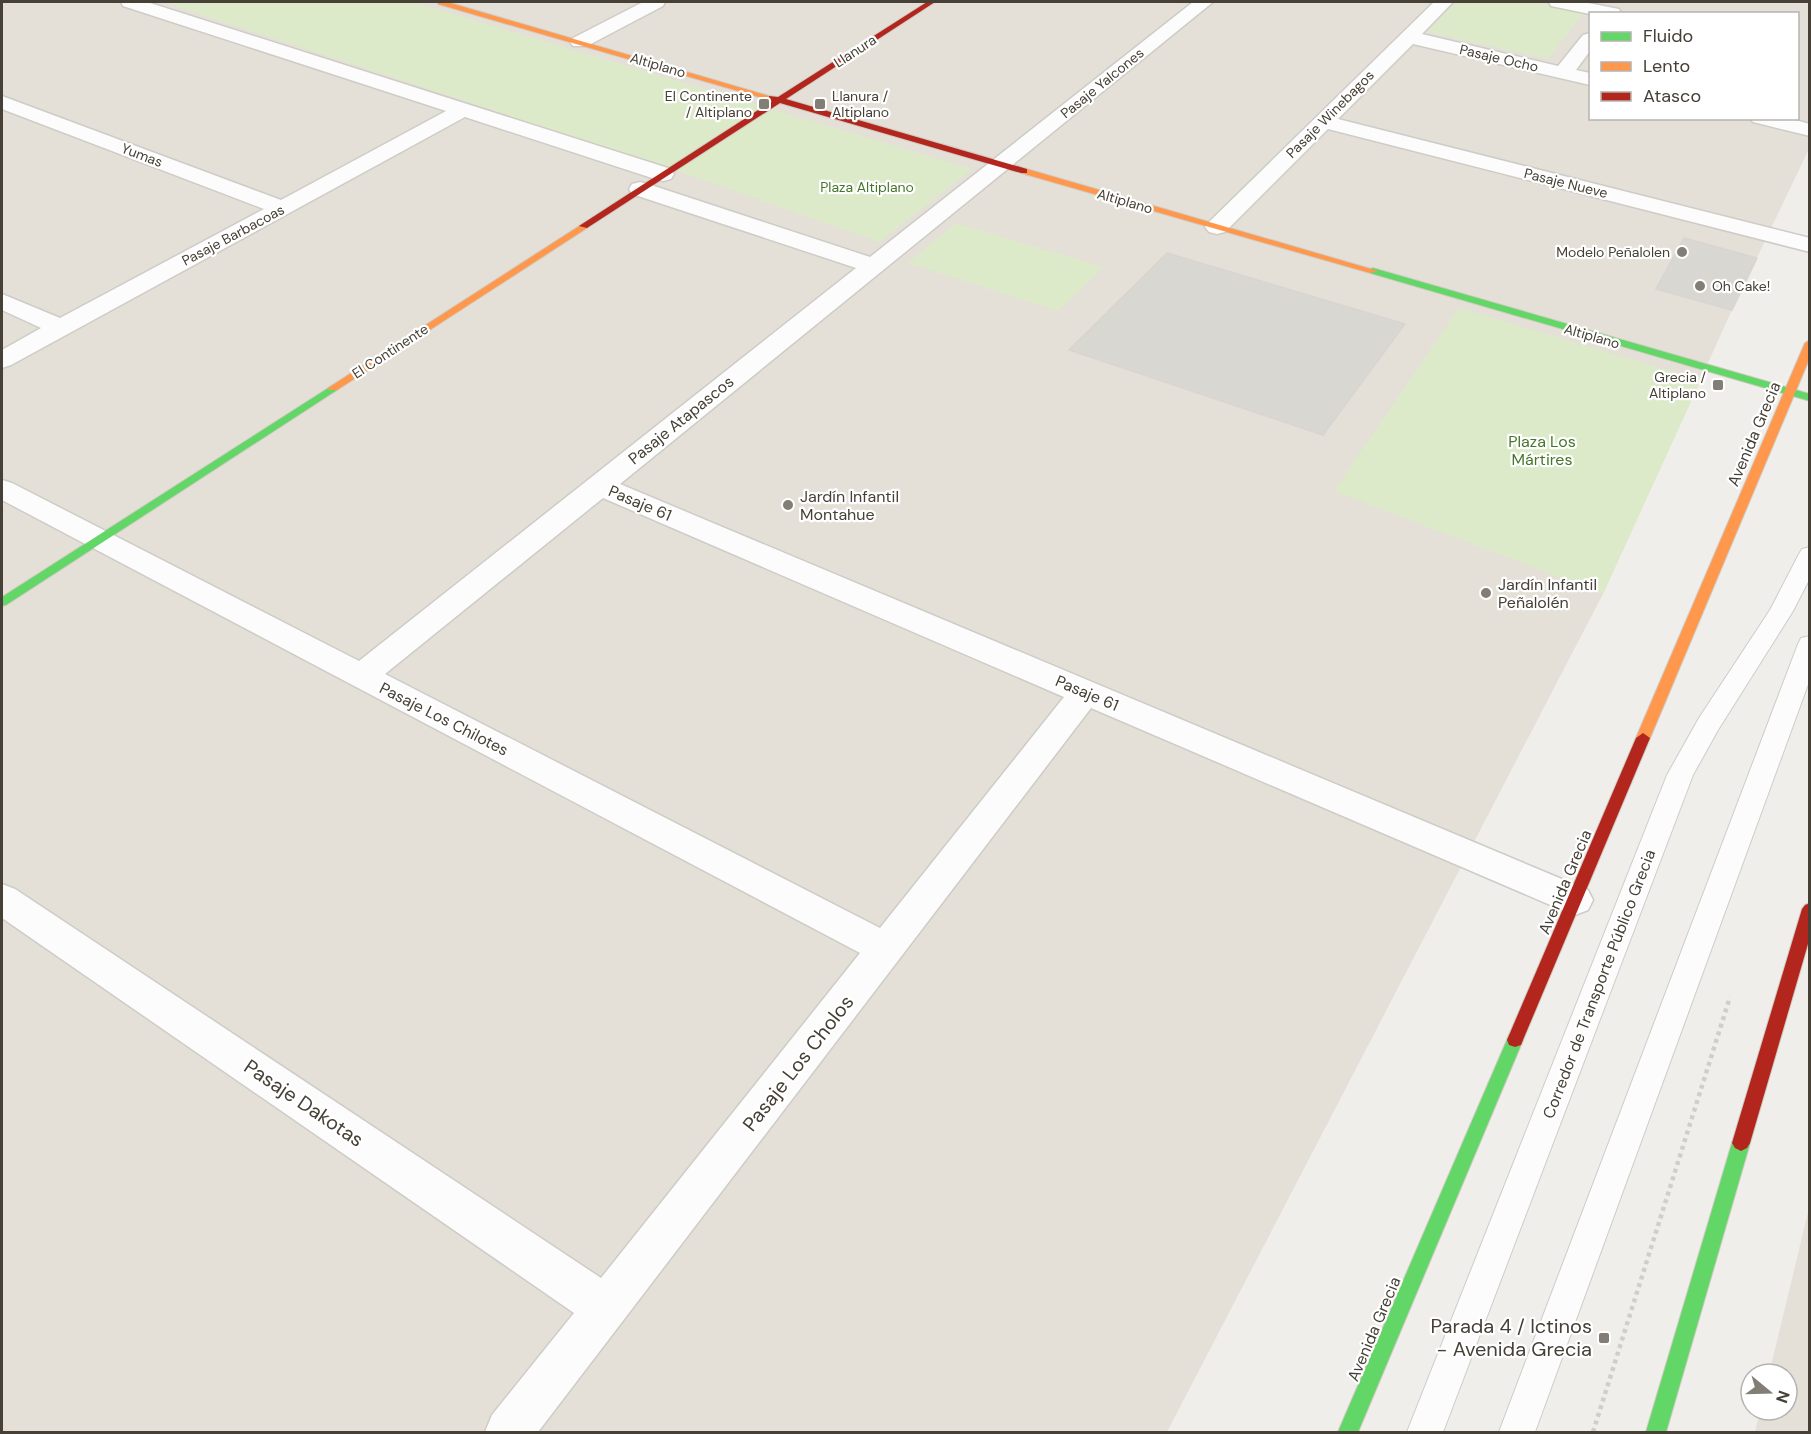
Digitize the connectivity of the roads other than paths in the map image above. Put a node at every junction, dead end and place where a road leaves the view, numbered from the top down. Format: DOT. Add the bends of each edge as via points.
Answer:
graph roads {
  1 [pos="130,2"];
  2 [pos="441,2"];
  3 [pos="656,2"];
  4 [pos="931,2"];
  5 [pos="1204,2"];
  6 [pos="1444,2"];
  7 [pos="1558,2"];
  8 [pos="1607,12"];
  9 [pos="1408,37"];
  10 [pos="1589,40"];
  11 [pos="580,42"];
  12 [pos="1563,73"];
  13 [pos="1589,79"];
  14 [pos="778,100"];
  15 [pos="2,102"];
  16 [pos="463,110"];
  17 [pos="1768,120"];
  18 [pos="1323,121"];
  19 [pos="1809,130"];
  20 [pos="1000,164"];
  21 [pos="663,174"];
  22 [pos="640,189"];
  23 [pos="282,208"];
  24 [pos="1217,227"];
  25 [pos="1809,245"];
  26 [pos="873,266"];
  27 [pos="2,301"];
  28 [pos="61,328"];
  29 [pos="1809,343"];
  30 [pos="2,360"];
  31 [pos="1789,393"];
  32 [pos="1809,398"];
  33 [pos="599,486"];
  34 [pos="2,489"];
  35 [pos="99,540"];
  36 [pos="1809,554"];
  37 [pos="2,602"];
  38 [pos="1809,644"];
  39 [pos="362,676"];
  40 [pos="1086,692"];
  41 [pos="2,899"];
  42 [pos="1575,900"];
  43 [pos="1809,909"];
  44 [pos="886,949"];
  45 [pos="606,1308"];
  46 [pos="509,1432"];
  47 [pos="1347,1432"];
  48 [pos="1425,1432"];
  49 [pos="1518,1432"];
  50 [pos="1656,1432"];
  1 -- 16 [label="street"];
  2 -- 11 [label="street, Altiplano"];
  3 -- 11 [label="street"];
  4 -- 14 [label="street, Llanura"];
  5 -- 20 [label="street, Pasaje Yalcones"];
  6 -- 9 [label="street, Pasaje Winebagos"];
  7 -- 8 [label="street"];
  9 -- 12 [label="street, Pasaje Ocho"];
  9 -- 18 [label="street, Pasaje Winebagos"];
  10 -- 12 [label="street"];
  11 -- 14 [label="street, Altiplano"];
  12 -- 13 [label="street, Pasaje Ocho"];
  14 -- 20 [label="street, Altiplano"];
  14 -- 21 [label="street, El Continente"];
  15 -- 23 [label="street, Yumas"];
  16 -- 21 [label="street"];
  16 -- 23 [label="street, Pasaje Barbacoas"];
  17 -- 19 [label="street"];
  18 -- 24 [label="street, Pasaje Winebagos"];
  18 -- 25 [label="street, Pasaje Nueve"];
  20 -- 24 [label="street, Altiplano"];
  20 -- 26 [label="street, Pasaje Atapascos"];
  21 -- 22 [label="street, El Continente"];
  22 -- 26 [label="street"];
  22 -- 35 [label="street, El Continente"];
  23 -- 28 [label="street, Pasaje Barbacoas"];
  24 -- 31 [label="street, Altiplano"];
  26 -- 33 [label="street, Pasaje Atapascos"];
  27 -- 28 [label="street"];
  28 -- 30 [label="street, Pasaje Barbacoas"];
  29 -- 31 [label="street, Avenida Grecia"];
  31 -- 32 [label="street, Altiplano"];
  31 -- 42 [label="street, Avenida Grecia"];
  33 -- 39 [label="street, Pasaje Atapascos"];
  33 -- 40 [label="street, Pasaje 61"];
  34 -- 35 [label="street, Pasaje Los Chilotes"];
  35 -- 37 [label="street, El Continente"];
  35 -- 39 [label="street, Pasaje Los Chilotes"];
  36 -- 48 [label="lane, Corredor de Transporte Público Grecia" via="1781,611 1680,775"];
  38 -- 49 [label="lane"];
  39 -- 44 [label="street, Pasaje Los Chilotes"];
  40 -- 42 [label="street, Pasaje 61"];
  40 -- 44 [label="street, Pasaje Los Cholos"];
  41 -- 45 [label="street, Pasaje Dakotas"];
  42 -- 47 [label="street, Avenida Grecia"];
  43 -- 50 [label="street"];
  44 -- 45 [label="street, Pasaje Los Cholos"];
  45 -- 46 [label="street, Pasaje Los Cholos"];
}
